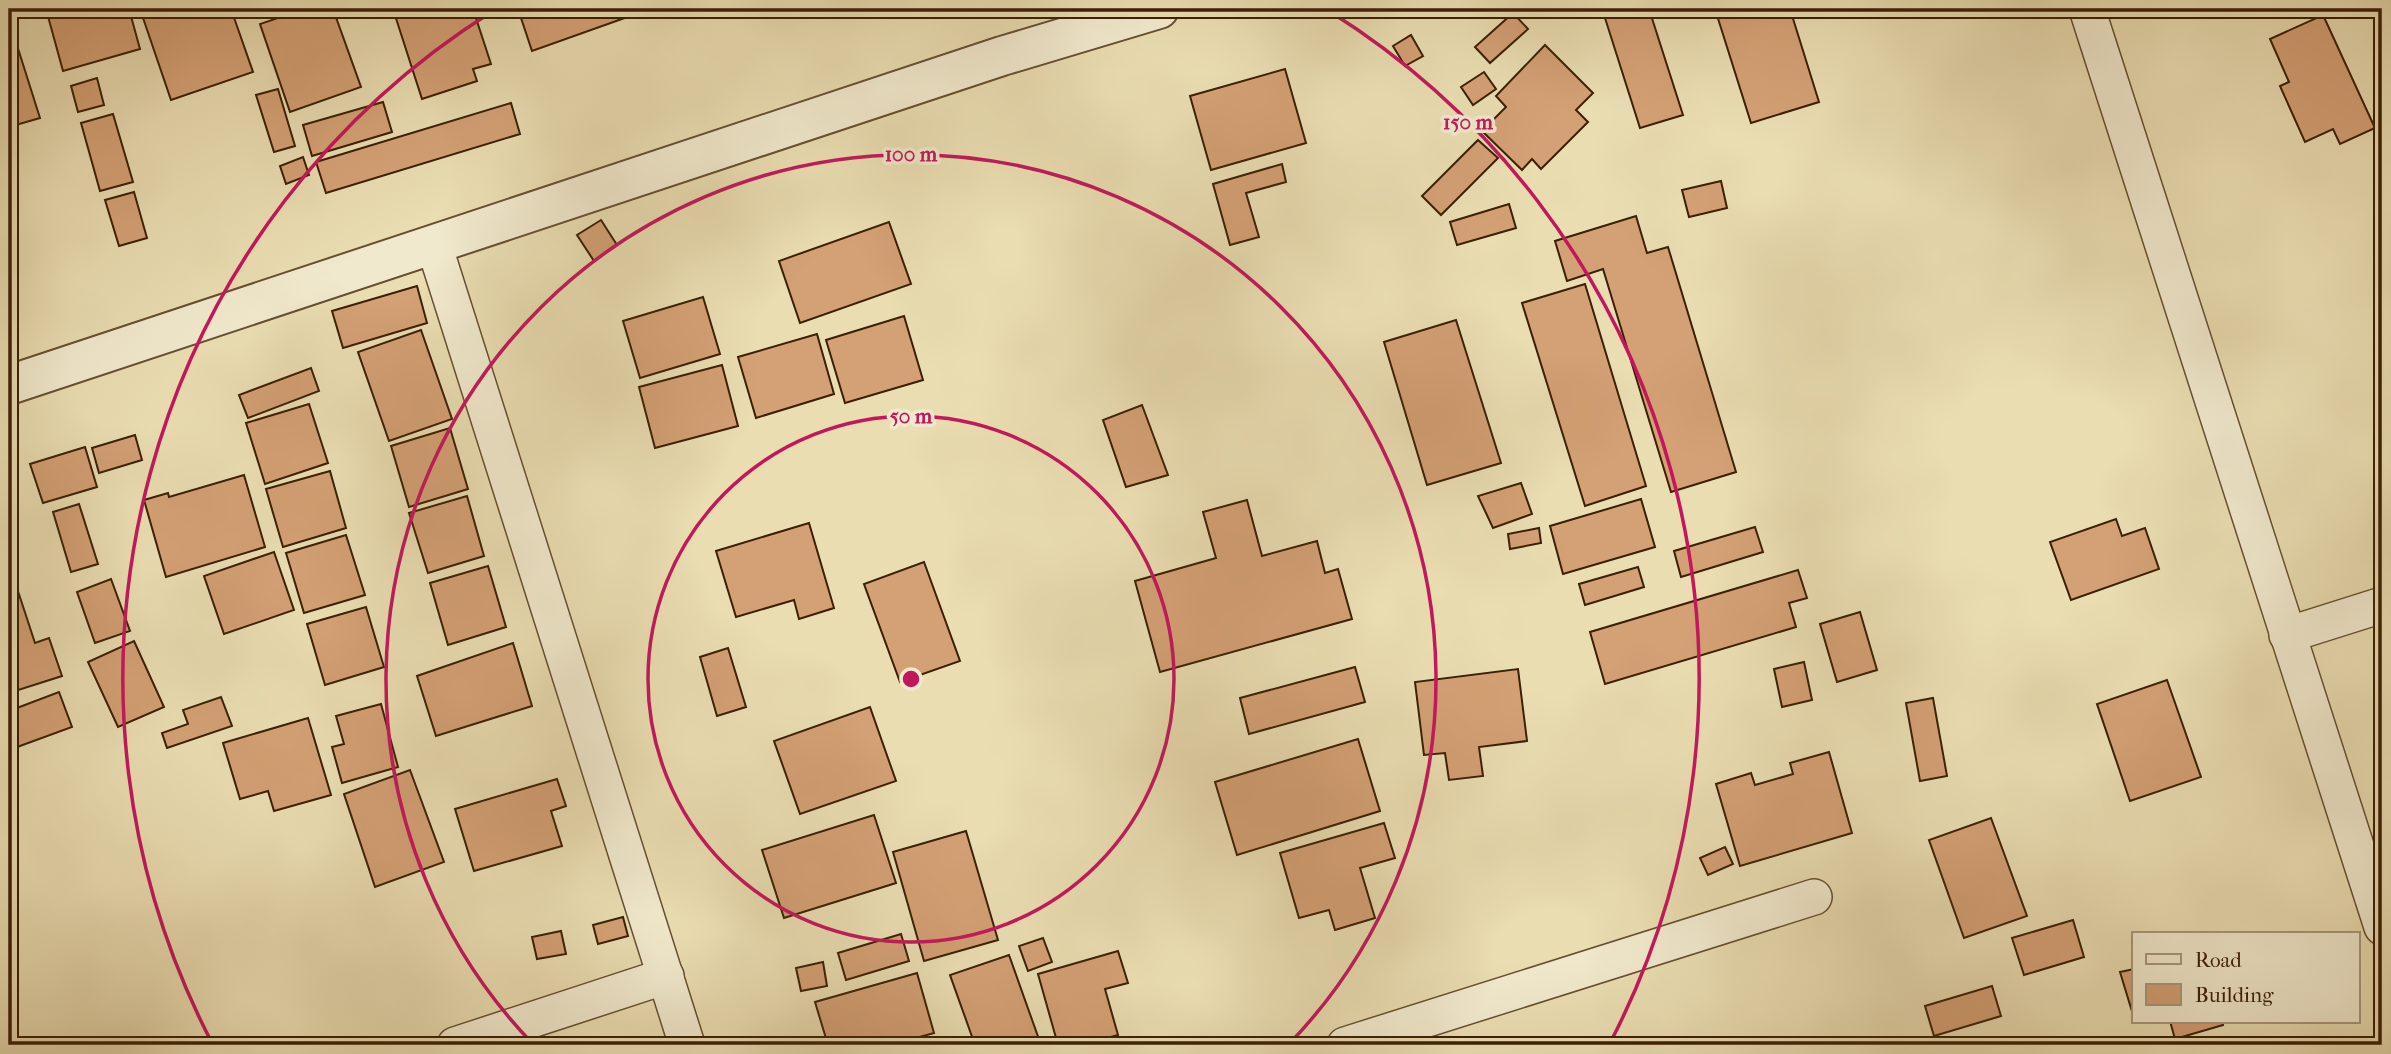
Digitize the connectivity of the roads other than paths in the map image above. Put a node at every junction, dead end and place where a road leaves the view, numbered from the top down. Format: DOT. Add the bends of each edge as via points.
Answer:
graph roads {
  1 [pos="1159,9"];
  2 [pos="2087,9"];
  3 [pos="433,245"];
  4 [pos="9,385"];
  5 [pos="2382,605"];
  6 [pos="2287,635"];
  7 [pos="1814,897"];
  8 [pos="2382,928"];
  9 [pos="666,976"];
  10 [pos="455,1045"];
  11 [pos="687,1045"];
  12 [pos="1345,1045"];
  1 -- 3 [label="street" via="1002,56"];
  2 -- 6 [label="street"];
  3 -- 4 [label="street"];
  3 -- 9 [label="street"];
  5 -- 6 [label="street"];
  6 -- 8 [label="street"];
  7 -- 12 [label="street"];
  9 -- 10 [label="street"];
  9 -- 11 [label="street"];
}
